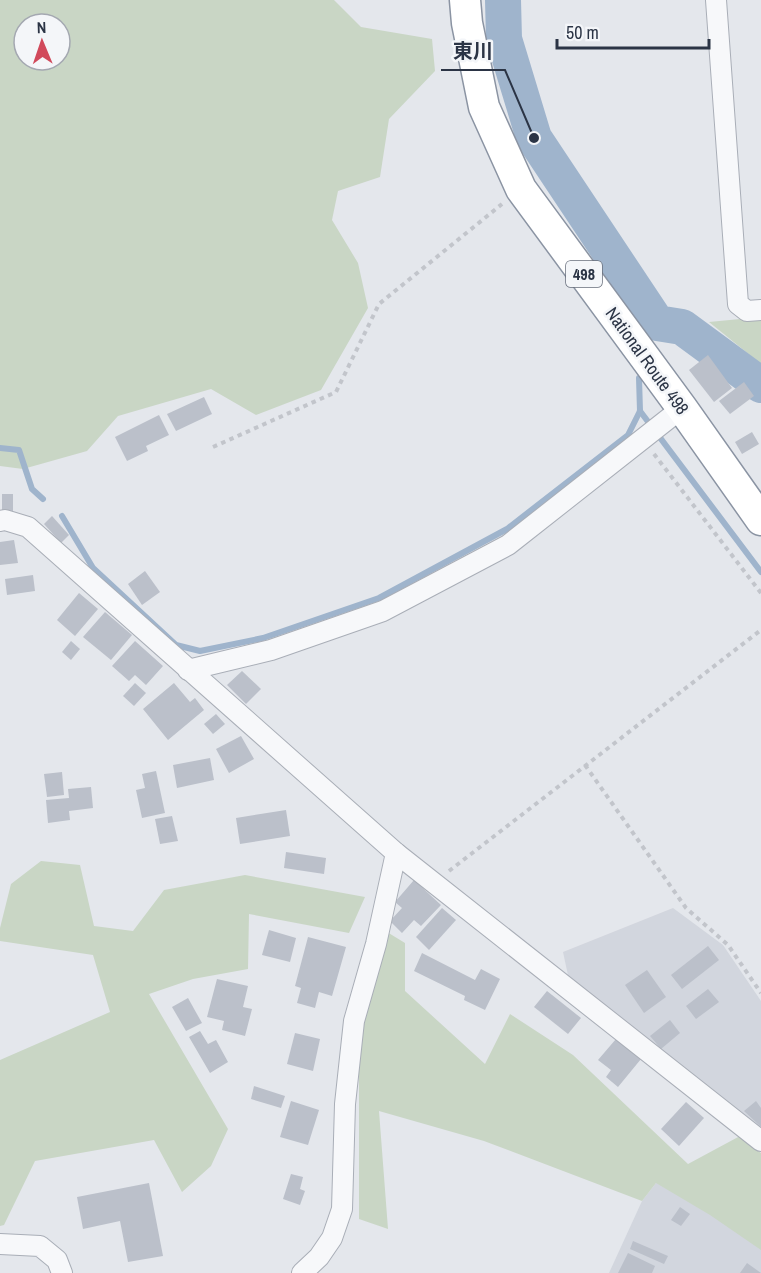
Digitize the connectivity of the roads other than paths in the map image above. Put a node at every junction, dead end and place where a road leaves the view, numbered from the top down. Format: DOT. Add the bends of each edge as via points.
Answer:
graph roads {
  1 [pos="465,0"];
  2 [pos="716,0"];
  3 [pos="761,310"];
  4 [pos="674,415"];
  5 [pos="0,520"];
  6 [pos="761,520"];
  7 [pos="188,670"];
  8 [pos="396,853"];
  9 [pos="761,1141"];
  10 [pos="0,1244"];
  11 [pos="62,1273"];
  12 [pos="302,1273"];
  1 -- 4 [label="highway, National Route 498 / 498" via="484,107 521,189"];
  2 -- 3 [label="street" via="738,304 747,311"];
  4 -- 6 [label="highway, National Route 498 / 498"];
  4 -- 7 [label="street" via="508,545 383,611 271,650"];
  5 -- 7 [label="street" via="28,527"];
  7 -- 8 [label="street"];
  8 -- 9 [label="street"];
  8 -- 12 [label="street" via="354,1021 345,1104 342,1209 332,1238"];
  10 -- 11 [label="street" via="40,1246 57,1260"];
}
